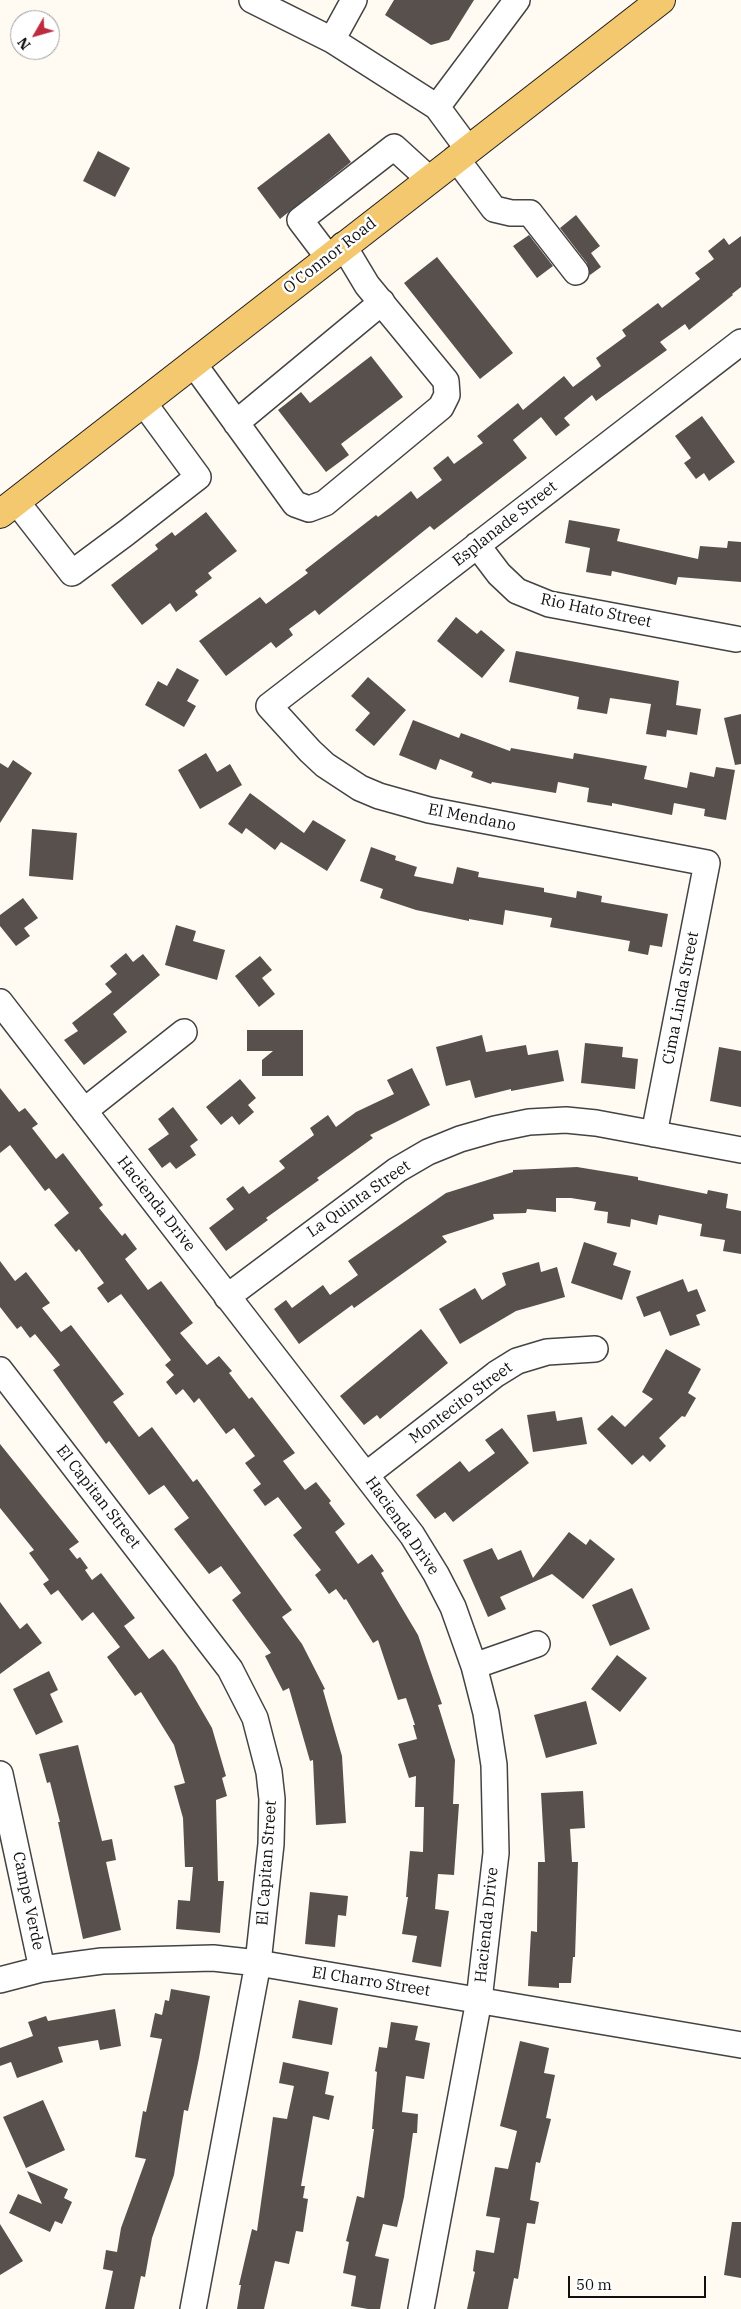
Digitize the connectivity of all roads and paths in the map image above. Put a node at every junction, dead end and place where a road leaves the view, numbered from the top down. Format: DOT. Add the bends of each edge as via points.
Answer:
graph roads {
  1 [pos="252,0"];
  2 [pos="354,0"];
  3 [pos="517,0"];
  4 [pos="661,0"];
  5 [pos="332,40"];
  6 [pos="437,108"];
  7 [pos="462,154"];
  8 [pos="429,180"];
  9 [pos="336,251"];
  10 [pos="576,272"];
  11 [pos="382,302"];
  12 [pos="739,349"];
  13 [pos="193,364"];
  14 [pos="143,402"];
  15 [pos="236,423"];
  16 [pos="8,507"];
  17 [pos="477,545"];
  18 [pos="736,639"];
  19 [pos="269,706"];
  20 [pos="707,863"];
  21 [pos="5,1019"];
  22 [pos="184,1032"];
  23 [pos="84,1111"];
  24 [pos="654,1134"];
  25 [pos="741,1150"];
  26 [pos="228,1297"];
  27 [pos="595,1350"];
  28 [pos="0,1370"];
  29 [pos="366,1475"];
  30 [pos="537,1644"];
  31 [pos="474,1666"];
  32 [pos="0,1774"];
  33 [pos="258,1963"];
  34 [pos="42,1969"];
  35 [pos="0,1980"];
  36 [pos="479,2000"];
  37 [pos="741,2045"];
  38 [pos="193,2309"];
  39 [pos="421,2309"];
  1 -- 5 [label="street"];
  2 -- 5 [label="street"];
  3 -- 6 [label="street"];
  4 -- 7 [label="main road, O'Connor Road"];
  5 -- 6 [label="street"];
  6 -- 7 [label="street"];
  7 -- 8 [label="main road, O'Connor Road"];
  7 -- 10 [label="street" via="494,208 511,213 530,213"];
  8 -- 9 [label="main road, O'Connor Road"];
  8 -- 9 [label="street" via="394,147 300,220"];
  9 -- 11 [label="street"];
  9 -- 13 [label="main road, O'Connor Road"];
  11 -- 15 [label="street"];
  11 -- 15 [label="street" via="446,381 447,394 441,407 394,447 325,503 309,509 295,504"];
  12 -- 17 [label="street, Esplanade Street"];
  13 -- 14 [label="main road, O'Connor Road"];
  13 -- 15 [label="street"];
  14 -- 16 [label="main road, O'Connor Road"];
  14 -- 16 [label="street" via="198,477 72,573"];
  17 -- 18 [label="street, Rio Hato Street" via="517,591 549,604"];
  17 -- 19 [label="street, Esplanade Street"];
  19 -- 20 [label="street, El Mendano" via="325,765 360,788 379,796 429,810"];
  20 -- 24 [label="street, Cima Linda Street"];
  21 -- 23 [label="street, Hacienda Drive"];
  22 -- 23 [label="street"];
  23 -- 26 [label="street, Hacienda Drive"];
  24 -- 25 [label="street, La Quinta Street"];
  24 -- 26 [label="street, La Quinta Street" via="566,1120 529,1122 460,1139 397,1170"];
  26 -- 29 [label="street, Hacienda Drive"];
  27 -- 29 [label="street, Montecito Street" via="546,1352 517,1361"];
  28 -- 33 [label="street, El Capitan Street" via="213,1646 239,1685 255,1718 267,1762 272,1799 271,1844"];
  29 -- 31 [label="street, Hacienda Drive" via="412,1535 436,1574 454,1607"];
  30 -- 31 [label="street"];
  31 -- 36 [label="street, Hacienda Drive" via="494,1765 496,1816 496,1853"];
  32 -- 34 [label="street, Campe Verde"];
  33 -- 34 [label="street, El Charro Street" via="213,1958 150,1958"];
  33 -- 36 [label="street, El Charro Street"];
  33 -- 38 [label="street, El Capitan Street"];
  34 -- 35 [label="street, El Charro Street"];
  36 -- 37 [label="street, El Charro Street"];
  36 -- 39 [label="street, Hacienda Drive"];
}
